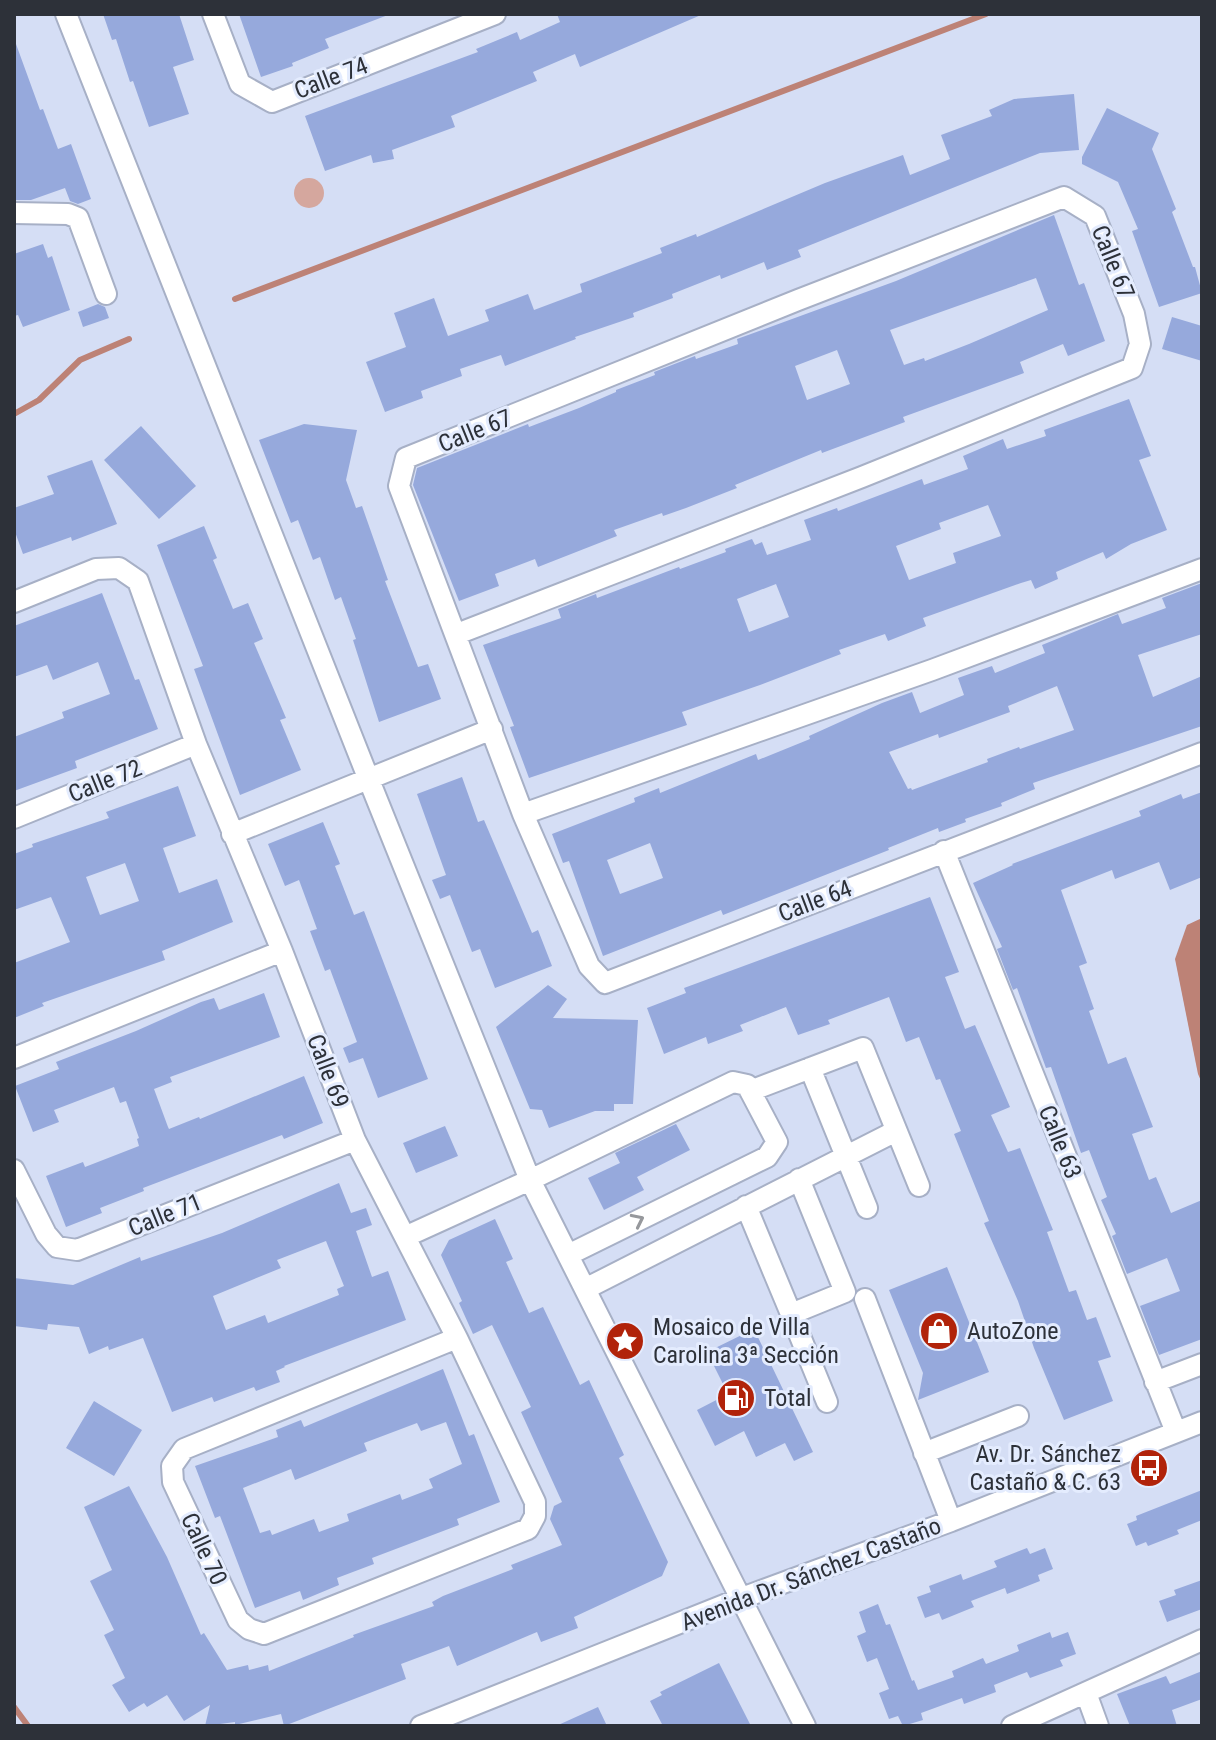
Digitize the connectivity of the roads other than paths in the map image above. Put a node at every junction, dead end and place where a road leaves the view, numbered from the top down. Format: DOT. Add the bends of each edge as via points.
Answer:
graph roads {
  1 [pos="66,14"];
  2 [pos="213,14"];
  3 [pos="495,14"];
  4 [pos="14,213"];
  5 [pos="106,294"];
  6 [pos="1202,569"];
  7 [pos="14,602"];
  8 [pos="457,634"];
  9 [pos="492,729"];
  10 [pos="196,744"];
  11 [pos="1202,753"];
  12 [pos="369,780"];
  13 [pos="523,814"];
  14 [pos="14,818"];
  15 [pos="232,834"];
  16 [pos="944,851"];
  17 [pos="282,951"];
  18 [pos="14,1058"];
  19 [pos="810,1068"];
  20 [pos="748,1088"];
  21 [pos="896,1131"];
  22 [pos="355,1140"];
  23 [pos="845,1156"];
  24 [pos="14,1170"];
  25 [pos="799,1179"];
  26 [pos="530,1180"];
  27 [pos="919,1186"];
  28 [pos="746,1206"];
  29 [pos="867,1208"];
  30 [pos="407,1236"];
  31 [pos="568,1255"];
  32 [pos="585,1289"];
  33 [pos="865,1299"];
  34 [pos="791,1314"];
  35 [pos="457,1338"];
  36 [pos="1202,1364"];
  37 [pos="1155,1382"];
  38 [pos="827,1402"];
  39 [pos="1018,1416"];
  40 [pos="1202,1422"];
  41 [pos="1176,1432"];
  42 [pos="924,1453"];
  43 [pos="535,1516"];
  44 [pos="951,1521"];
  45 [pos="742,1598"];
  46 [pos="1202,1640"];
  47 [pos="1086,1693"];
  48 [pos="421,1726"];
  49 [pos="805,1726"];
  50 [pos="1012,1726"];
  51 [pos="1098,1726"];
  1 -- 12 [label="street"];
  2 -- 3 [label="street, Calle 74" via="240,84 272,102"];
  4 -- 5 [label="street" via="78,218"];
  6 -- 13 [label="street"];
  7 -- 10 [label="street, Calle 69" via="96,569 119,568 138,581"];
  8 -- 8 [label="street, Calle 67" via="399,486 406,458 1064,197 1095,216 1134,314 1140,344 1132,368"];
  8 -- 9 [label="street, Calle 64"];
  9 -- 12 [label="street"];
  9 -- 13 [label="street, Calle 64"];
  10 -- 14 [label="street, Calle 72"];
  10 -- 15 [label="street, Calle 69"];
  11 -- 16 [label="street, Calle 64"];
  12 -- 15 [label="street"];
  12 -- 26 [label="street"];
  13 -- 16 [label="street, Calle 64" via="589,966 605,983"];
  15 -- 17 [label="street, Calle 69"];
  16 -- 37 [label="street, Calle 63"];
  17 -- 18 [label="street"];
  17 -- 22 [label="street, Calle 69"];
  19 -- 20 [label="street"];
  19 -- 21 [label="street" via="863,1048"];
  19 -- 23 [label="street"];
  20 -- 26 [label="street" via="733,1082"];
  31 -- 20 [label="street, one-way" via="767,1157 777,1142"];
  21 -- 23 [label="street"];
  21 -- 27 [label="street"];
  22 -- 24 [label="street, Calle 71" via="77,1250 57,1247 46,1234"];
  22 -- 30 [label="street, Calle 69"];
  23 -- 25 [label="street"];
  23 -- 29 [label="street"];
  25 -- 28 [label="street"];
  25 -- 34 [label="street" via="845,1292"];
  26 -- 30 [label="street"];
  26 -- 31 [label="street"];
  28 -- 32 [label="street"];
  28 -- 34 [label="street"];
  30 -- 35 [label="street, Calle 69"];
  31 -- 32 [label="street"];
  32 -- 45 [label="street"];
  33 -- 42 [label="street"];
  34 -- 38 [label="street"];
  35 -- 43 [label="street, Calle 69" via="535,1502"];
  35 -- 43 [label="street, Calle 70" via="184,1449 172,1466 173,1482 238,1620 264,1634 528,1529"];
  36 -- 37 [label="street"];
  37 -- 41 [label="street, Calle 63"];
  39 -- 42 [label="street"];
  40 -- 41 [label="street, Avenida Dr. Sánchez Castaño"];
  41 -- 44 [label="street, Avenida Dr. Sánchez Castaño"];
  42 -- 44 [label="street"];
  44 -- 45 [label="street, Avenida Dr. Sánchez Castaño"];
  45 -- 48 [label="street, Avenida Dr. Sánchez Castaño"];
  45 -- 49 [label="street"];
  46 -- 47 [label="street"];
  47 -- 50 [label="street"];
  47 -- 51 [label="street"];
}
